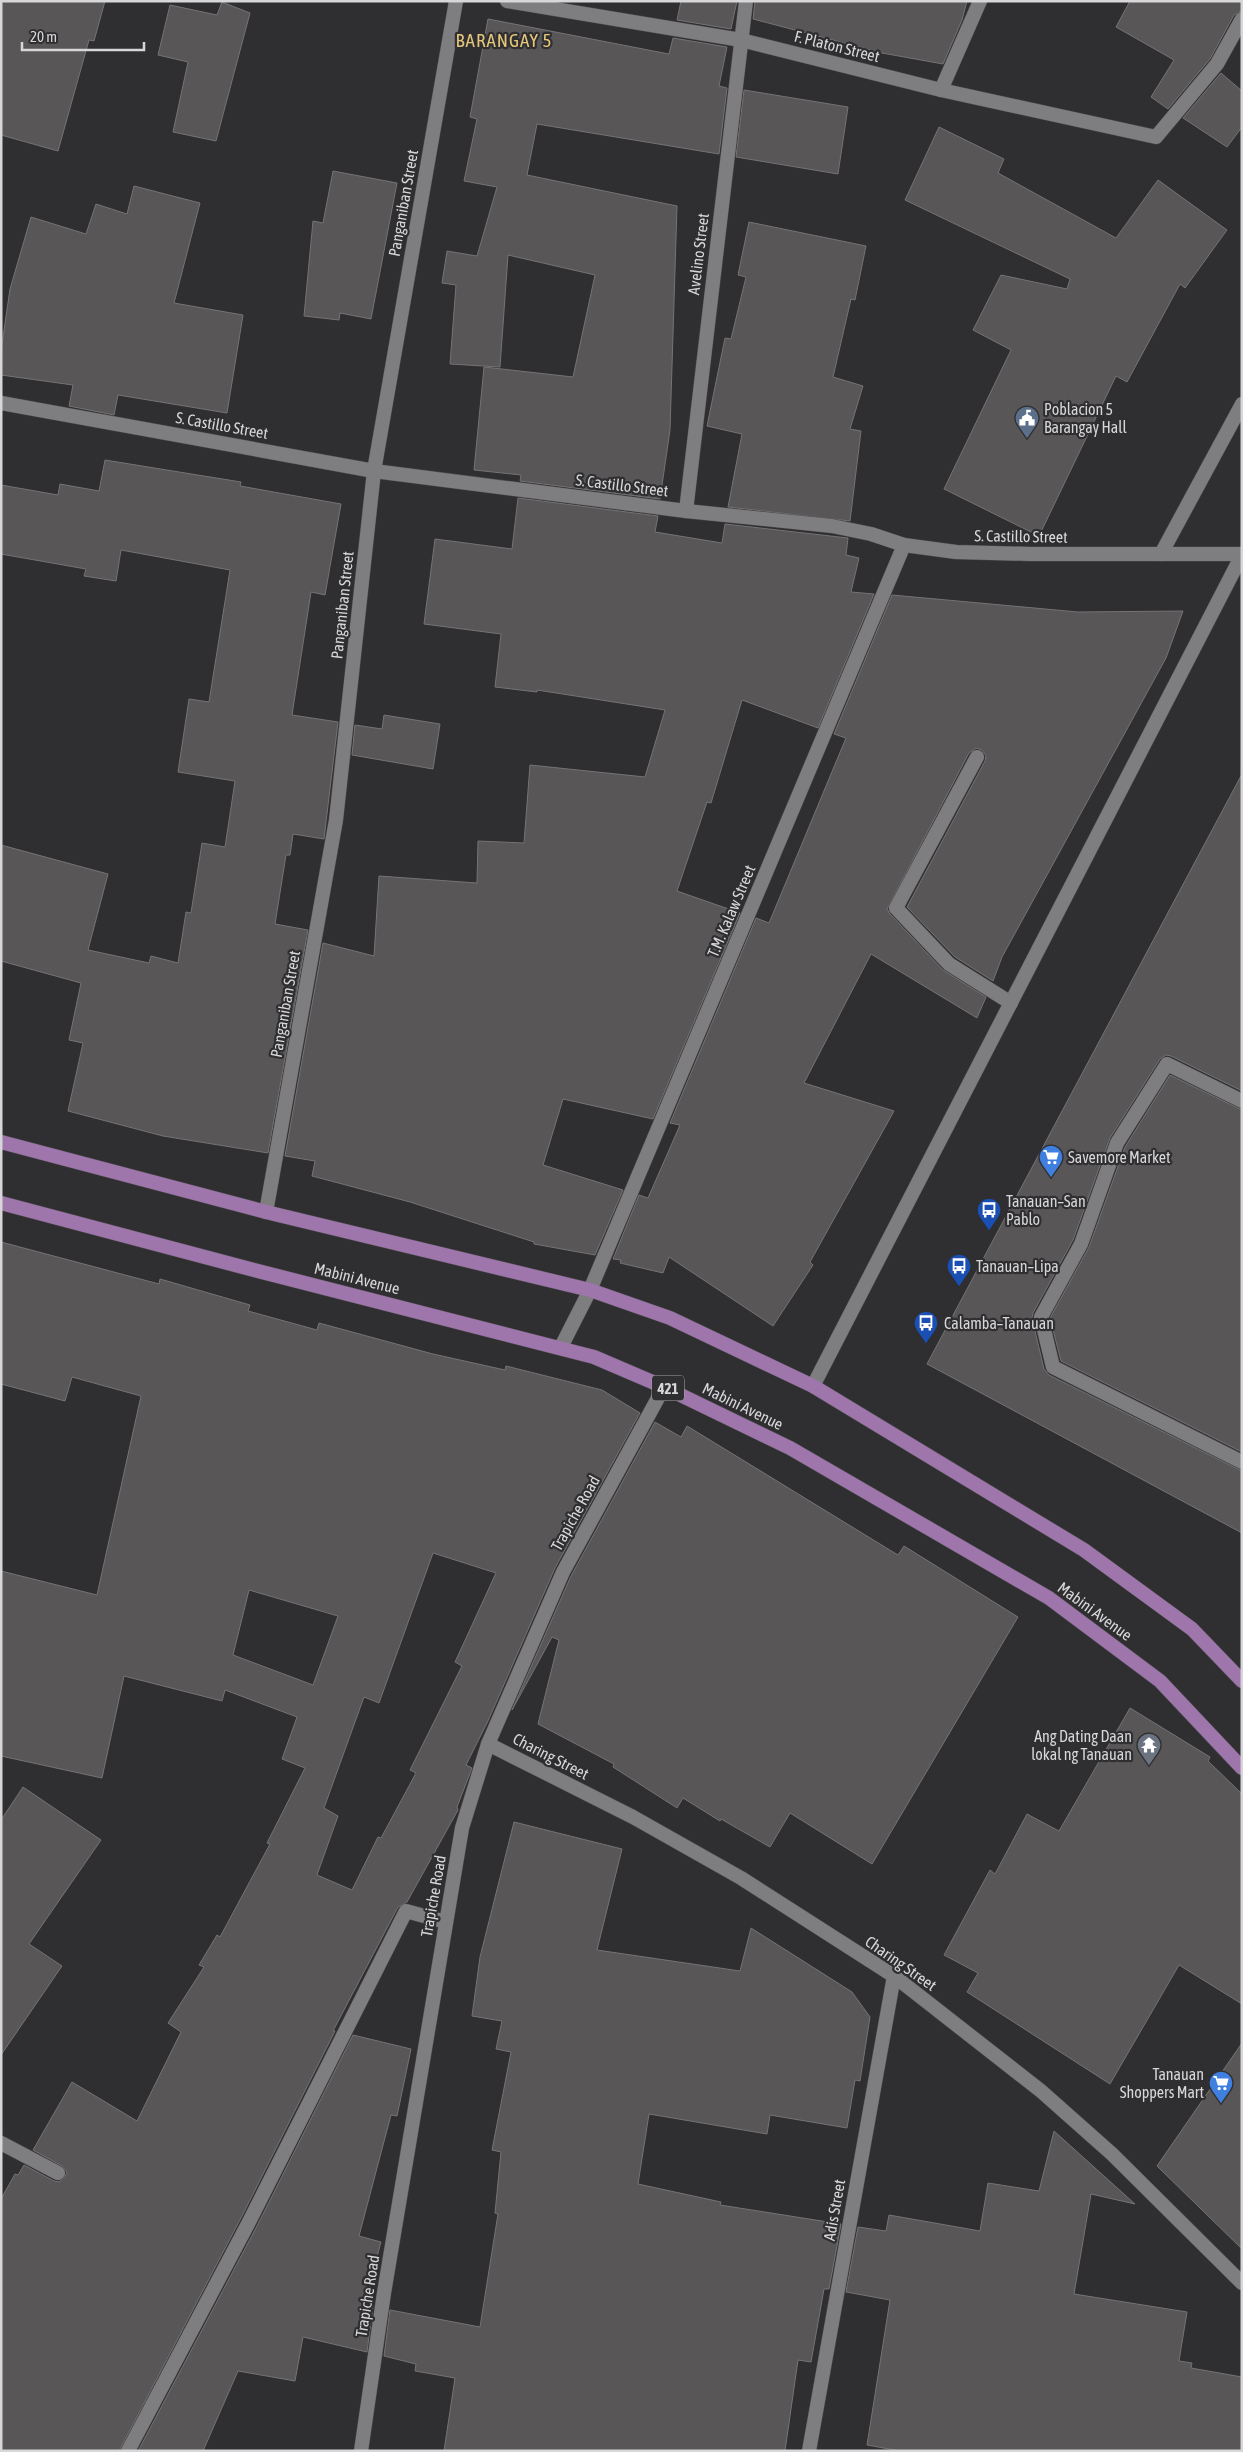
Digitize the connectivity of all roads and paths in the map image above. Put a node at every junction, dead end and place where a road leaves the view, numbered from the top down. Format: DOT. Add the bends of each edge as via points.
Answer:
graph roads {
  1 [pos="456,1"];
  2 [pos="507,1"];
  3 [pos="746,1"];
  4 [pos="980,1"];
  5 [pos="1242,19"];
  6 [pos="741,40"];
  7 [pos="941,90"];
  8 [pos="1,403"];
  9 [pos="1242,404"];
  10 [pos="374,471"];
  11 [pos="686,511"];
  12 [pos="904,545"];
  13 [pos="1161,554"];
  14 [pos="1242,554"];
  15 [pos="977,757"];
  16 [pos="1010,1003"];
  17 [pos="1242,1101"];
  18 [pos="1,1142"];
  19 [pos="1,1203"];
  20 [pos="266,1212"];
  21 [pos="590,1290"];
  22 [pos="561,1348"];
  23 [pos="664,1386"];
  24 [pos="813,1386"];
  25 [pos="1242,1462"];
  26 [pos="1242,1681"];
  27 [pos="488,1744"];
  28 [pos="1242,1768"];
  29 [pos="446,1922"];
  30 [pos="894,1976"];
  31 [pos="1,2144"];
  32 [pos="58,2173"];
  33 [pos="1242,2284"];
  34 [pos="128,2451"];
  35 [pos="361,2451"];
  36 [pos="809,2451"];
  1 -- 10 [label="street, Panganiban Street"];
  2 -- 6 [label="street, F. Platon Street"];
  3 -- 6 [label="street, Avelino Street"];
  4 -- 7 [label="street"];
  5 -- 7 [label="street, F. Platon Street" via="1217,64 1156,136"];
  6 -- 7 [label="street, F. Platon Street"];
  6 -- 11 [label="street, Avelino Street"];
  8 -- 10 [label="street, S. Castillo Street"];
  9 -- 13 [label="street"];
  10 -- 11 [label="street, S. Castillo Street"];
  10 -- 20 [label="street, Panganiban Street" via="336,820"];
  11 -- 12 [label="street, S. Castillo Street" via="832,526"];
  12 -- 13 [label="street, S. Castillo Street" via="956,552"];
  12 -- 21 [label="street, T.M. Kalaw Street"];
  13 -- 14 [label="street, S. Castillo Street"];
  14 -- 16 [label="street"];
  15 -- 16 [label="street" via="896,908 949,964"];
  16 -- 24 [label="street"];
  17 -- 25 [label="street" via="1167,1064 1117,1143 1081,1244 1041,1318 1053,1367"];
  18 -- 20 [label="main road"];
  19 -- 22 [label="main road, Mabini Avenue / 421"];
  20 -- 21 [label="main road"];
  21 -- 22 [label="street, T.M. Kalaw Street"];
  21 -- 24 [label="main road" via="670,1318"];
  22 -- 23 [label="main road, Mabini Avenue / 421" via="594,1357"];
  23 -- 27 [label="street, Trapiche Road" via="563,1572"];
  23 -- 28 [label="main road, Mabini Avenue / 421" via="790,1448 1048,1598 1160,1680"];
  24 -- 26 [label="main road" via="1084,1550 1192,1630"];
  27 -- 29 [label="street, Trapiche Road" via="462,1828"];
  27 -- 30 [label="street, Charing Street" via="633,1817 741,1878"];
  29 -- 34 [label="street" via="406,1911 250,2220"];
  29 -- 35 [label="street, Trapiche Road"];
  30 -- 33 [label="street, Charing Street" via="1040,2091 1101,2144"];
  30 -- 36 [label="street, Adis Street"];
  31 -- 32 [label="street"];
}
